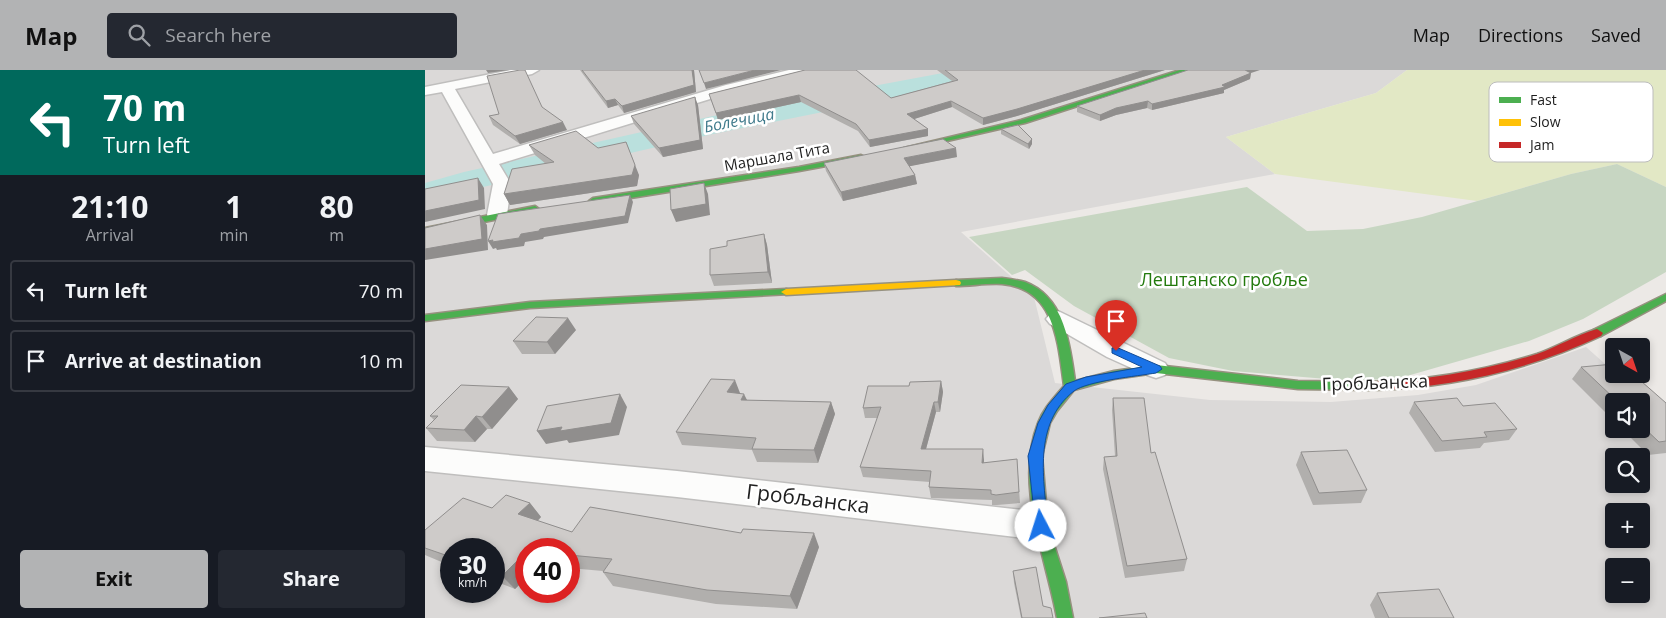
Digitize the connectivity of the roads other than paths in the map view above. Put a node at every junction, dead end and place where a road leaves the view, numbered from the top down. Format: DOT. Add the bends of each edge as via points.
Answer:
graph roads {
  1 [pos="531,70"];
  2 [pos="806,70"];
  3 [pos="1186,70"];
  4 [pos="446,87"];
  5 [pos="425,91"];
  6 [pos="892,151"];
  7 [pos="873,155"];
  8 [pos="494,170"];
  9 [pos="582,202"];
  10 [pos="544,208"];
  11 [pos="497,215"];
  12 [pos="425,231"];
  13 [pos="1666,297"];
  14 [pos="425,318"];
  15 [pos="1058,319"];
  16 [pos="1156,369"];
  17 [pos="1070,387"];
  18 [pos="425,459"];
  19 [pos="1041,526"];
  20 [pos="1065,618"];
  1 -- 4 [label="street"];
  2 -- 8 [label="street" via="731,88"];
  3 -- 6 [label="street" via="1023,122"];
  4 -- 5 [label="street"];
  4 -- 8 [label="street"];
  7 -- 9 [label="street, Маршала Тита"];
  8 -- 11 [label="street" via="502,188"];
  10 -- 11 [label="street"];
  11 -- 12 [label="street"];
  13 -- 16 [label="street, Гробљанска" via="1577,342 1478,376 1399,386 1299,385"];
  14 -- 15 [label="street" via="531,305 1004,281 1024,284 1040,294"];
  15 -- 16 [label="street"];
  15 -- 17 [label="street"];
  16 -- 17 [label="street, Гробљанска" via="1114,375"];
  17 -- 19 [label="street" via="1044,423 1035,456"];
  18 -- 19 [label="street, Гробљанска"];
  19 -- 20 [label="street"];
}
